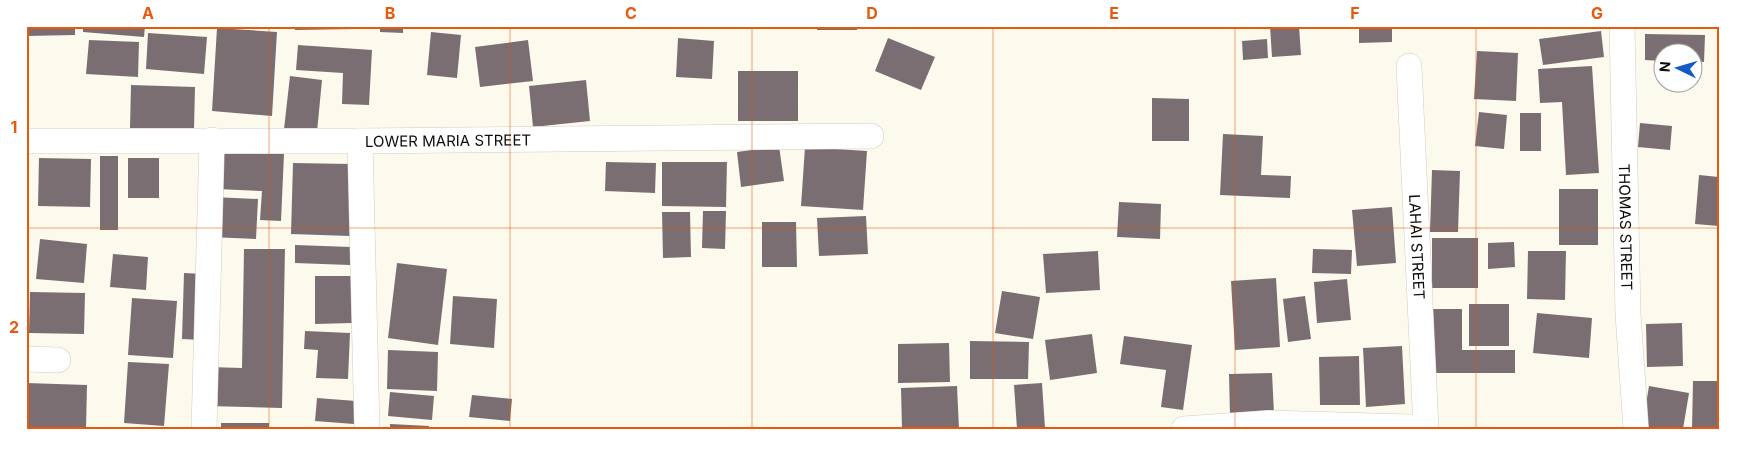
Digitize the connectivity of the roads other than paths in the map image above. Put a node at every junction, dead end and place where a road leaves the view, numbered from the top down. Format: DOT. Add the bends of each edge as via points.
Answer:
graph roads {
  1 [pos="1622,26"];
  2 [pos="1409,66"];
  3 [pos="871,136"];
  4 [pos="212,140"];
  5 [pos="26,141"];
  6 [pos="360,141"];
  7 [pos="26,359"];
  8 [pos="58,360"];
  9 [pos="1415,428"];
  10 [pos="204,429"];
  11 [pos="367,429"];
  12 [pos="1184,429"];
  13 [pos="1636,429"];
  1 -- 13 [label="street, THOMAS STREET" via="1628,314"];
  2 -- 9 [label="street, LAHAI STREET"];
  3 -- 6 [label="street, LOWER MARIA STREET"];
  4 -- 5 [label="street, LOWER MARIA STREET"];
  4 -- 6 [label="street, LOWER MARIA STREET"];
  4 -- 10 [label="street"];
  6 -- 11 [label="street"];
  7 -- 8 [label="street"];
  9 -- 12 [label="street" via="1268,424"];
}
